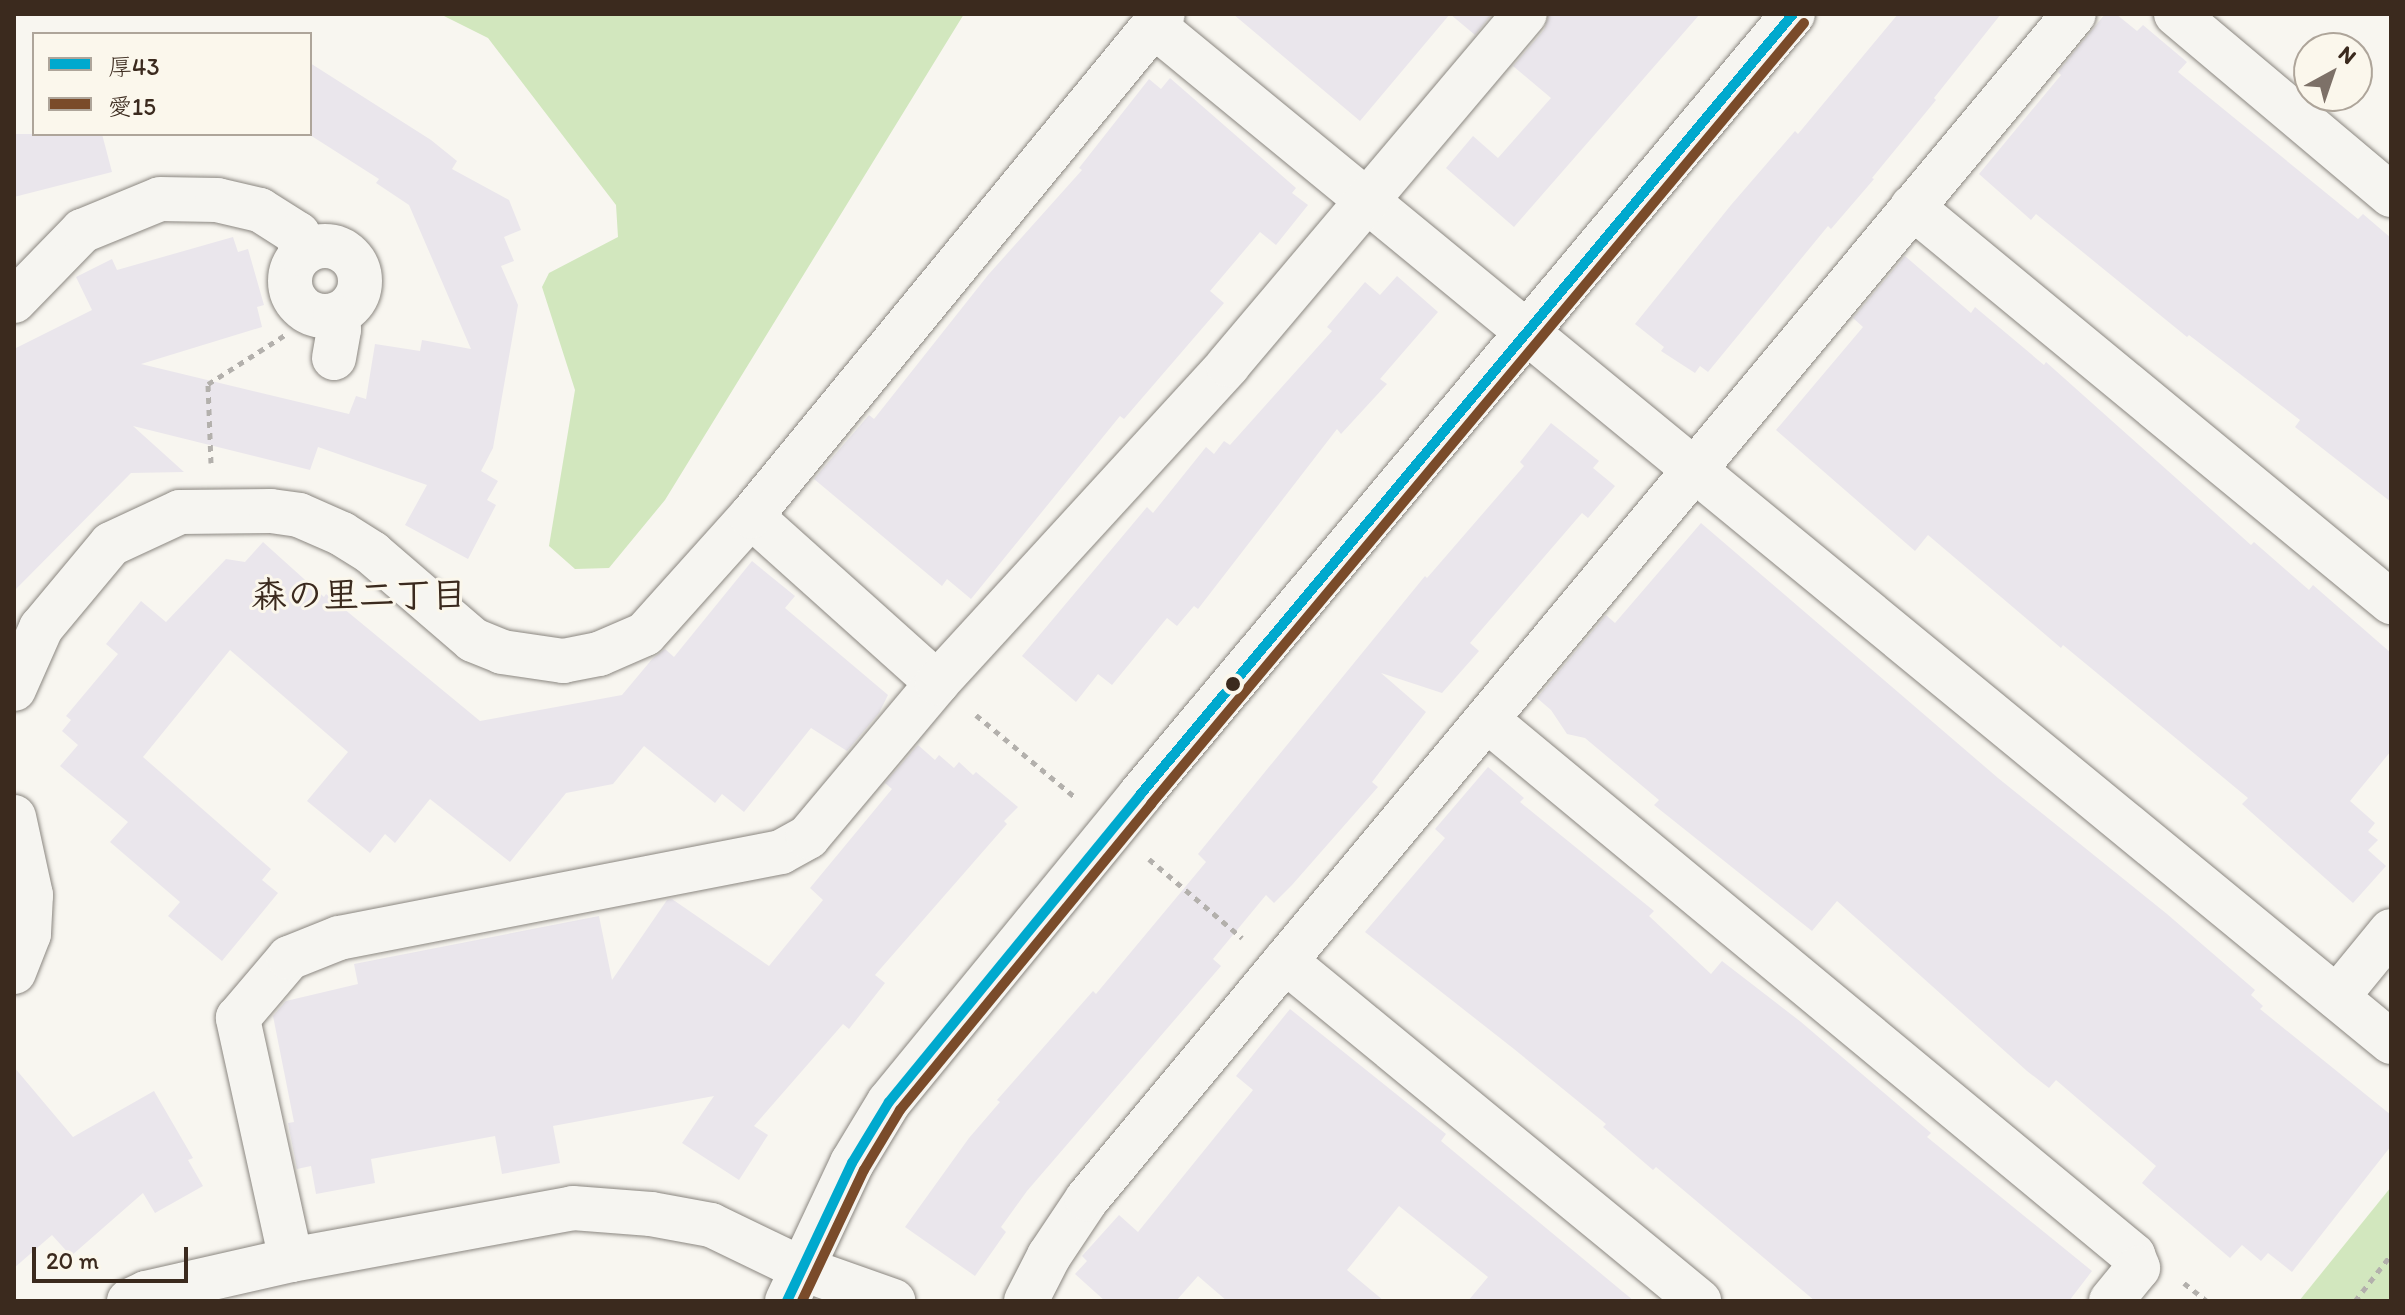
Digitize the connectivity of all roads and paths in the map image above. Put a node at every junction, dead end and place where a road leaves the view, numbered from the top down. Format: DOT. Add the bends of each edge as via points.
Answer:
graph roads {
  1 [pos="1525,14"];
  2 [pos="1793,14"];
  3 [pos="2074,14"];
  4 [pos="2176,14"];
  5 [pos="1158,20"];
  6 [pos="2391,195"];
  7 [pos="1368,200"];
  8 [pos="1912,207"];
  9 [pos="301,254"];
  10 [pos="14,301"];
  11 [pos="325,328"];
  12 [pos="1526,332"];
  13 [pos="1692,469"];
  14 [pos="213,512"];
  15 [pos="751,516"];
  16 [pos="2391,602"];
  17 [pos="937,683"];
  18 [pos="14,689"];
  19 [pos="1487,720"];
  20 [pos="1079,801"];
  21 [pos="14,817"];
  22 [pos="1139,851"];
  23 [pos="2391,931"];
  24 [pos="1282,964"];
  25 [pos="14,972"];
  26 [pos="2337,997"];
  27 [pos="2391,1042"];
  28 [pos="2391,1255"];
  29 [pos="291,1260"];
  30 [pos="793,1284"];
  31 [pos="129,1301"];
  32 [pos="893,1301"];
  33 [pos="1026,1301"];
  34 [pos="1699,1301"];
  35 [pos="2111,1301"];
  36 [pos="2355,1301"];
  1 -- 7 [label="street"];
  2 -- 12 [label="street"];
  3 -- 8 [label="street"];
  4 -- 6 [label="street"];
  5 -- 7 [label="street"];
  5 -- 15 [label="street"];
  7 -- 12 [label="street"];
  7 -- 17 [label="street" via="1228,365"];
  8 -- 13 [label="street"];
  8 -- 16 [label="street"];
  9 -- 10 [label="street" via="298,234 260,210 217,200 160,199 82,231"];
  9 -- 11 [label="street" via="292,265 290,291"];
  9 -- 11 [label="street" via="335,247 357,267 359,296"];
  11 -- 14 [label="path" via="291,331 208,384"];
  12 -- 13 [label="street"];
  12 -- 30 [label="street" via="889,1102 852,1163"];
  13 -- 19 [label="street"];
  13 -- 26 [label="street"];
  14 -- 15 [label="street" via="299,515 372,553 473,640 502,652 563,661 599,654 645,634"];
  14 -- 18 [label="street" via="180,512 111,544 41,628"];
  15 -- 17 [label="street"];
  17 -- 20 [label="path"];
  17 -- 29 [label="street" via="808,837 781,852 339,938 289,958 238,1018"];
  19 -- 24 [label="street"];
  19 -- 35 [label="street" via="2133,1255 2138,1268"];
  21 -- 25 [label="street" via="31,895 29,934"];
  22 -- 24 [label="path"];
  23 -- 26 [label="street"];
  24 -- 33 [label="street" via="1087,1199"];
  24 -- 34 [label="street"];
  26 -- 27 [label="street"];
  28 -- 36 [label="path"];
  29 -- 30 [label="street" via="573,1208 711,1225"];
  29 -- 31 [label="street"];
  30 -- 32 [label="street"];
}
